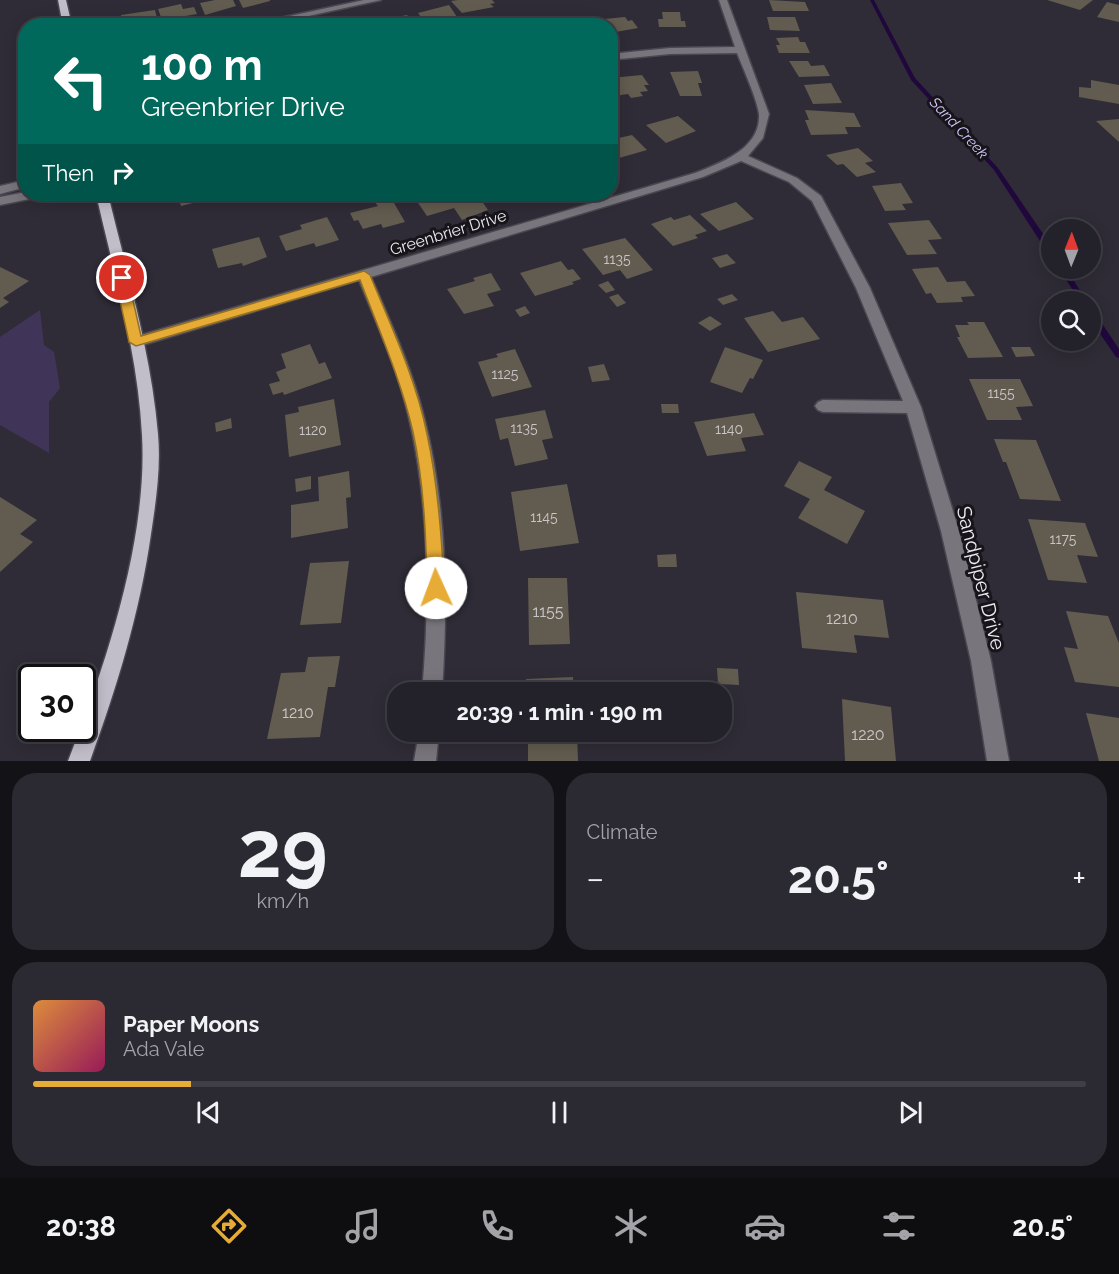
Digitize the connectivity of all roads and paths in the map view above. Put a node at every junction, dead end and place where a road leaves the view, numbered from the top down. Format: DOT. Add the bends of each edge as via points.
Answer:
graph roads {
  1 [pos="62,0"];
  2 [pos="377,0"];
  3 [pos="723,0"];
  4 [pos="66,18"];
  5 [pos="288,18"];
  6 [pos="739,50"];
  7 [pos="618,56"];
  8 [pos="742,157"];
  9 [pos="18,185"];
  10 [pos="0,190"];
  11 [pos="18,197"];
  12 [pos="618,199"];
  13 [pos="0,201"];
  14 [pos="104,201"];
  15 [pos="612,201"];
  16 [pos="364,275"];
  17 [pos="136,342"];
  18 [pos="823,406"];
  19 [pos="913,407"];
  20 [pos="433,682"];
  21 [pos="428,742"];
  22 [pos="79,761"];
  23 [pos="425,761"];
  24 [pos="998,761"];
  1 -- 4 [label="main road"];
  2 -- 5 [label="street"];
  3 -- 6 [label="street"];
  6 -- 7 [label="street"];
  6 -- 8 [label="street" via="764,114 760,133"];
  8 -- 12 [label="street, Greenbrier Drive" via="699,175"];
  8 -- 19 [label="street, Sandpiper Drive" via="793,180 817,199 863,288"];
  9 -- 10 [label="street"];
  11 -- 13 [label="street"];
  14 -- 17 [label="main road"];
  15 -- 16 [label="street, Greenbrier Drive"];
  16 -- 17 [label="street, Greenbrier Drive"];
  16 -- 20 [label="street" via="397,358 420,432 434,524"];
  17 -- 22 [label="main road" via="150,436 146,516 130,606 105,695"];
  18 -- 19 [label="street"];
  19 -- 24 [label="street, Sandpiper Drive" via="981,661"];
  21 -- 23 [label="street"];
}
